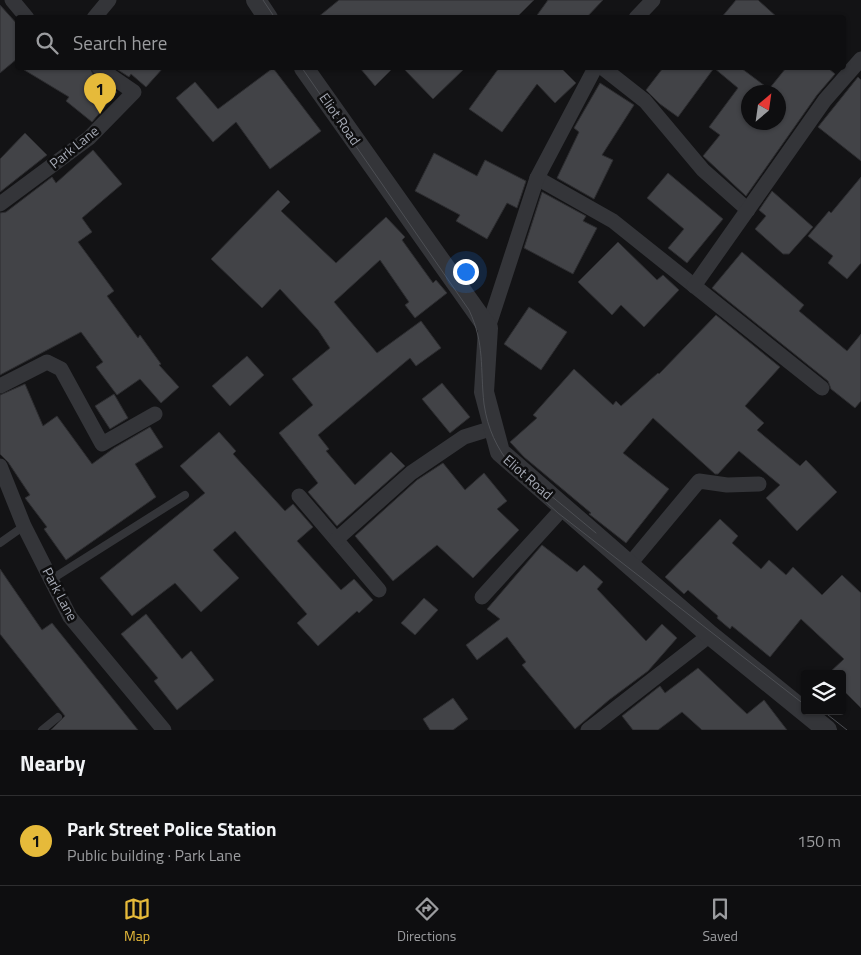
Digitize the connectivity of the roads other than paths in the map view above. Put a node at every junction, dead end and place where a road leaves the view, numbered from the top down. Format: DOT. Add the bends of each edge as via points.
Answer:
graph roads {
  1 [pos="12,0"];
  2 [pos="109,0"];
  3 [pos="256,0"];
  4 [pos="653,0"];
  5 [pos="25,15"];
  6 [pos="96,15"];
  7 [pos="266,15"];
  8 [pos="639,15"];
  9 [pos="860,64"];
  10 [pos="102,70"];
  11 [pos="305,70"];
  12 [pos="593,70"];
  13 [pos="596,70"];
  14 [pos="537,178"];
  15 [pos="0,204"];
  16 [pos="748,210"];
  17 [pos="694,286"];
  18 [pos="488,328"];
  19 [pos="0,386"];
  20 [pos="822,388"];
  21 [pos="155,414"];
  22 [pos="493,428"];
  23 [pos="0,466"];
  24 [pos="760,484"];
  25 [pos="185,495"];
  26 [pos="300,496"];
  27 [pos="563,508"];
  28 [pos="24,526"];
  29 [pos="337,539"];
  30 [pos="0,543"];
  31 [pos="629,565"];
  32 [pos="52,579"];
  33 [pos="379,590"];
  34 [pos="482,597"];
  35 [pos="710,636"];
  36 [pos="58,717"];
  37 [pos="42,730"];
  38 [pos="164,730"];
  39 [pos="588,730"];
  40 [pos="827,730"];
  1 -- 5 [label="street"];
  2 -- 6 [label="street"];
  3 -- 7 [label="street"];
  4 -- 8 [label="street"];
  9 -- 16 [label="street" via="825,100"];
  10 -- 15 [label="street, Park Lane" via="134,92 88,138"];
  11 -- 18 [label="street, Eliot Road"];
  12 -- 14 [label="street"];
  13 -- 16 [label="street" via="645,101 703,170"];
  14 -- 17 [label="street" via="613,221"];
  14 -- 18 [label="street"];
  16 -- 17 [label="street"];
  17 -- 20 [label="street"];
  18 -- 22 [label="street, Eliot Road" via="484,392"];
  19 -- 21 [label="street" via="47,362 61,369 102,444"];
  22 -- 27 [label="street, Eliot Road" via="500,452"];
  22 -- 29 [label="street" via="464,437 411,473"];
  23 -- 28 [label="street, Park Lane"];
  24 -- 31 [label="street" via="727,485 698,481"];
  25 -- 32 [label="lane"];
  26 -- 29 [label="street"];
  27 -- 31 [label="street, Eliot Road"];
  27 -- 34 [label="street"];
  28 -- 30 [label="lane"];
  28 -- 32 [label="street, Park Lane"];
  29 -- 33 [label="street"];
  31 -- 35 [label="street, Eliot Road"];
  32 -- 38 [label="street, Park Lane" via="70,617"];
  35 -- 39 [label="street"];
  35 -- 40 [label="street, Eliot Road"];
  36 -- 37 [label="lane"];
}
